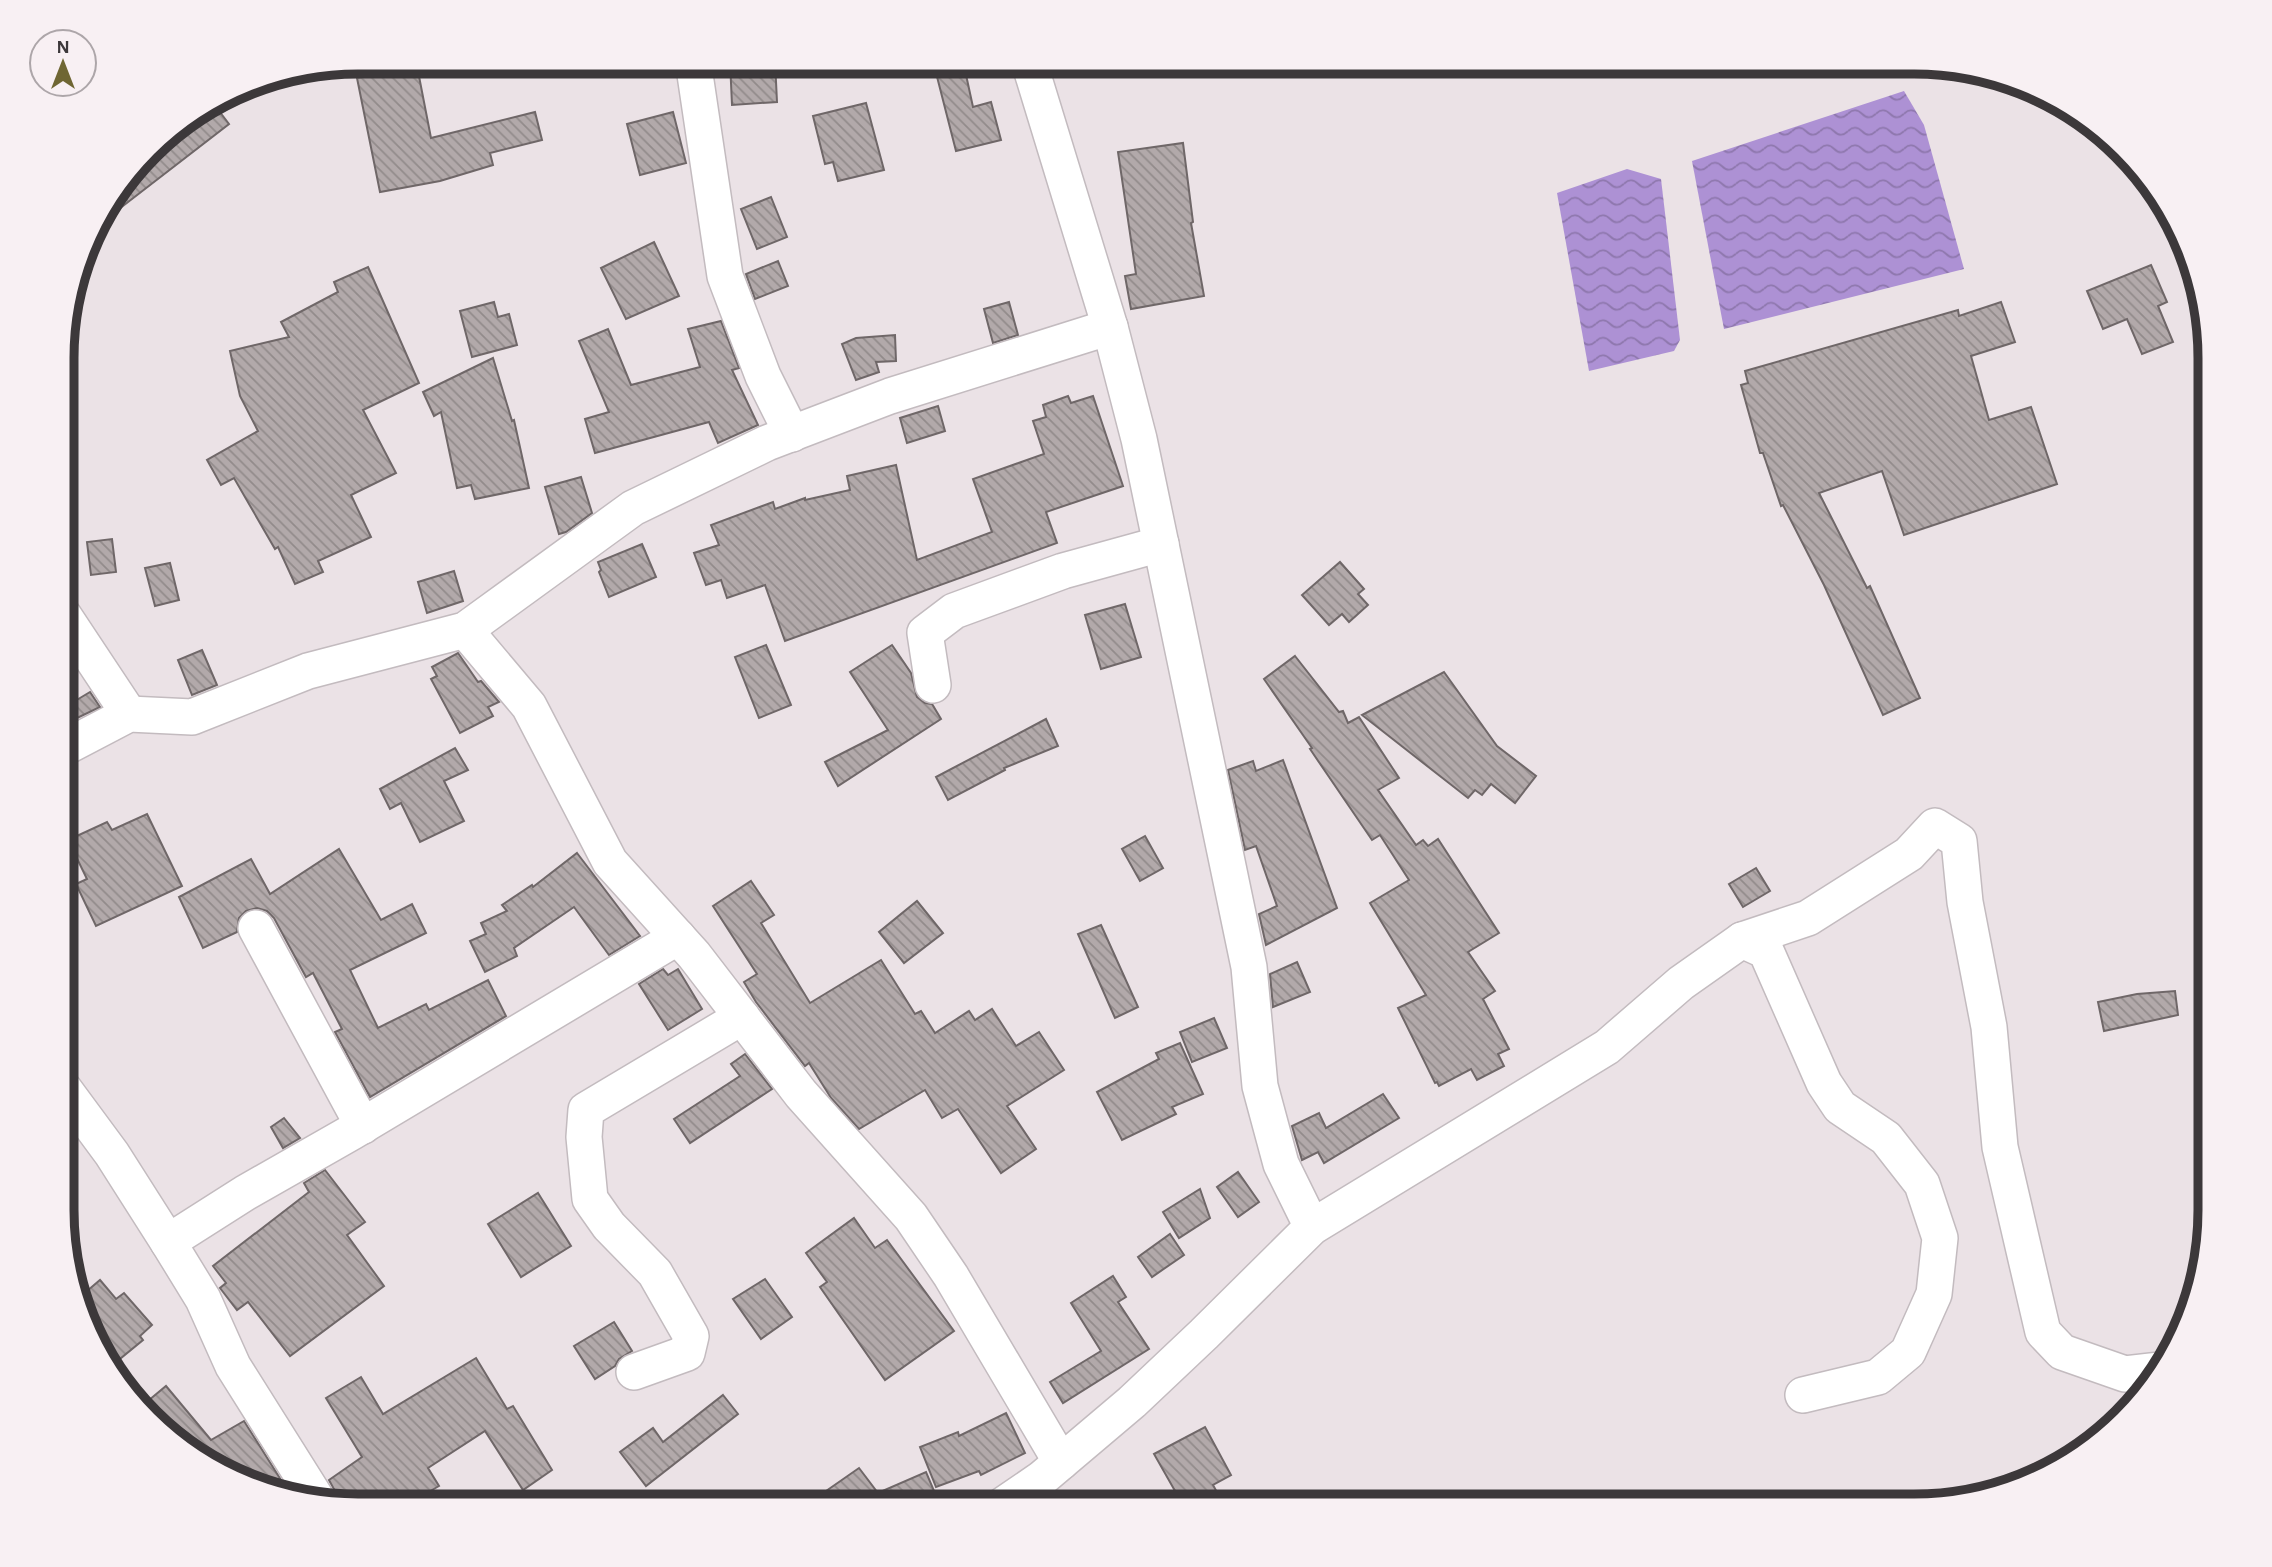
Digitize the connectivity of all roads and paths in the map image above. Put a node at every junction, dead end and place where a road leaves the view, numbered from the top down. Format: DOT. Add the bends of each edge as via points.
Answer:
graph roads {
  1 [pos="695,74"];
  2 [pos="1033,74"];
  3 [pos="1110,327"];
  4 [pos="792,434"];
  5 [pos="1161,544"];
  6 [pos="465,630"];
  7 [pos="74,631"];
  8 [pos="933,685"];
  9 [pos="129,714"];
  10 [pos="74,743"];
  11 [pos="256,928"];
  12 [pos="678,937"];
  13 [pos="1742,940"];
  14 [pos="742,1017"];
  15 [pos="74,1103"];
  16 [pos="363,1126"];
  17 [pos="1312,1227"];
  18 [pos="169,1242"];
  19 [pos="2148,1371"];
  20 [pos="634,1372"];
  21 [pos="1803,1395"];
  22 [pos="1062,1462"];
  23 [pos="311,1489"];
  24 [pos="1018,1494"];
  1 -- 4 [label="street" via="725,275 763,376"];
  2 -- 3 [label="street"];
  3 -- 4 [label="street" via="891,396"];
  3 -- 5 [label="street"];
  4 -- 6 [label="street" via="633,508"];
  5 -- 8 [label="street" via="1063,571 954,611 925,633"];
  5 -- 17 [label="street" via="1249,967 1260,1086 1281,1164"];
  6 -- 9 [label="street" via="308,671 191,718"];
  6 -- 12 [label="street" via="529,706 610,862"];
  7 -- 9 [label="street"];
  9 -- 10 [label="street"];
  11 -- 16 [label="street"];
  12 -- 14 [label="street"];
  12 -- 16 [label="street"];
  13 -- 17 [label="street" via="1681,983 1607,1047"];
  13 -- 19 [label="street" via="1808,918 1909,854 1935,825 1959,841 1965,902 1989,1027 2000,1147 2043,1332 2062,1352 2126,1374"];
  13 -- 21 [label="street" via="1766,951 1824,1083 1840,1107 1886,1138 1922,1184 1940,1238 1934,1294 1908,1352 1878,1377"];
  14 -- 20 [label="street" via="586,1110 590,1199 609,1226 655,1273 691,1336 687,1353"];
  14 -- 22 [label="street" via="801,1094 911,1217"];
  15 -- 18 [label="street"];
  16 -- 18 [label="street"];
  17 -- 22 [label="street" via="1141,1394"];
  18 -- 23 [label="street" via="203,1299 233,1366"];
  22 -- 24 [label="street"];
}
